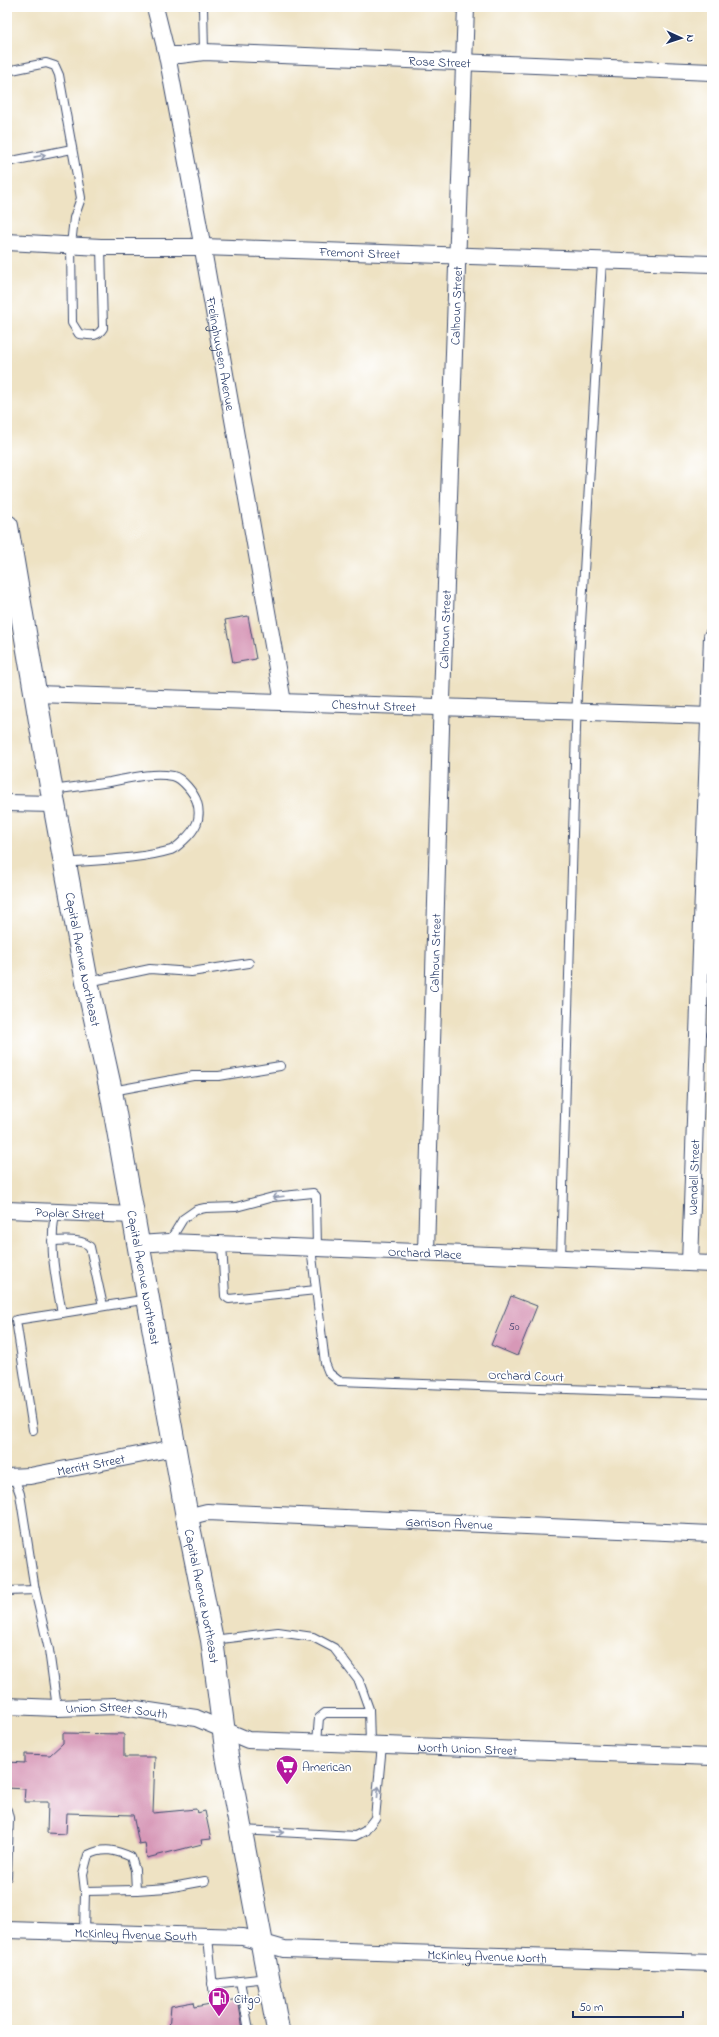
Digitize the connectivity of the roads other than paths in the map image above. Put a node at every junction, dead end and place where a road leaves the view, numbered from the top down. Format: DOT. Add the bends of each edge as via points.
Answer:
graph roads {
  1 [pos="155,7"];
  2 [pos="203,7"];
  3 [pos="466,7"];
  4 [pos="204,52"];
  5 [pos="167,55"];
  6 [pos="464,63"];
  7 [pos="7,71"];
  8 [pos="712,72"];
  9 [pos="72,149"];
  10 [pos="7,162"];
  11 [pos="7,242"];
  12 [pos="72,245"];
  13 [pos="101,247"];
  14 [pos="203,247"];
  15 [pos="457,255"];
  16 [pos="602,260"];
  17 [pos="712,264"];
  18 [pos="7,526"];
  19 [pos="11,570"];
  20 [pos="712,636"];
  21 [pos="36,694"];
  22 [pos="283,702"];
  23 [pos="442,708"];
  24 [pos="577,713"];
  25 [pos="711,716"];
  26 [pos="53,797"];
  27 [pos="7,803"];
  28 [pos="65,863"];
  29 [pos="249,963"];
  30 [pos="87,982"];
  31 [pos="280,1066"];
  32 [pos="111,1091"];
  33 [pos="7,1210"];
  34 [pos="55,1212"];
  35 [pos="133,1215"];
  36 [pos="52,1241"];
  37 [pos="169,1242"];
  38 [pos="138,1244"];
  39 [pos="222,1244"];
  40 [pos="314,1248"];
  41 [pos="426,1252"];
  42 [pos="561,1258"];
  43 [pos="690,1263"];
  44 [pos="712,1264"];
  45 [pos="316,1290"];
  46 [pos="148,1299"];
  47 [pos="103,1306"];
  48 [pos="62,1312"];
  49 [pos="712,1394"];
  50 [pos="33,1430"];
  51 [pos="174,1448"];
  52 [pos="11,1477"];
  53 [pos="186,1516"];
  54 [pos="712,1534"];
  55 [pos="35,1590"];
  56 [pos="7,1591"];
  57 [pos="212,1640"];
  58 [pos="7,1706"];
  59 [pos="57,1708"];
  60 [pos="369,1714"];
  61 [pos="224,1731"];
  62 [pos="317,1742"];
  63 [pos="376,1745"];
  64 [pos="712,1757"];
  65 [pos="7,1810"];
  66 [pos="240,1830"];
  67 [pos="7,1877"];
  68 [pos="205,1881"];
  69 [pos="136,1890"];
  70 [pos="85,1891"];
  71 [pos="7,1930"];
  72 [pos="84,1933"];
  73 [pos="208,1937"];
  74 [pos="263,1944"];
  75 [pos="712,1963"];
  76 [pos="269,1978"];
  77 [pos="240,1981"];
  78 [pos="212,1984"];
  79 [pos="214,1998"];
  80 [pos="249,2030"];
  81 [pos="278,2030"];
  1 -- 5 [label="street, Frelinghuysen Avenue"];
  2 -- 4 [label="lane"];
  3 -- 6 [label="street, Calhoun Street"];
  4 -- 5 [label="street, Rose Street"];
  4 -- 6 [label="street, Rose Street"];
  5 -- 14 [label="street, Frelinghuysen Avenue"];
  6 -- 8 [label="street, Rose Street"];
  6 -- 15 [label="street, Calhoun Street"];
  7 -- 9 [label="lane" via="46,63 55,66 59,75"];
  10 -- 9 [label="lane, one-way"];
  9 -- 12 [label="lane" via="81,198 74,218"];
  11 -- 12 [label="street, Fremont Street"];
  12 -- 13 [label="street, Fremont Street"];
  12 -- 13 [label="lane" via="72,323 79,334 94,336 103,328"];
  13 -- 14 [label="street, Fremont Street"];
  14 -- 15 [label="street, Fremont Street"];
  14 -- 22 [label="street, Frelinghuysen Avenue"];
  15 -- 16 [label="street, Fremont Street"];
  15 -- 23 [label="street, Calhoun Street"];
  16 -- 17 [label="street, Fremont Street"];
  16 -- 24 [label="lane"];
  18 -- 19 [label="main road, Capital Avenue Northeast"];
  19 -- 21 [label="main road, Capital Avenue Northeast"];
  20 -- 25 [label="street, Wendell Street"];
  21 -- 22 [label="street, Chestnut Street"];
  21 -- 26 [label="main road, Capital Avenue Northeast"];
  22 -- 23 [label="street, Chestnut Street"];
  23 -- 24 [label="street, Chestnut Street"];
  23 -- 41 [label="street, Calhoun Street"];
  24 -- 25 [label="street, Chestnut Street"];
  24 -- 42 [label="lane"];
  25 -- 43 [label="street, Wendell Street"];
  26 -- 27 [label="street"];
  26 -- 28 [label="main road, Capital Avenue Northeast"];
  26 -- 28 [label="lane" via="140,777 175,776 196,797 199,808 197,826 173,849"];
  28 -- 30 [label="main road, Capital Avenue Northeast"];
  29 -- 30 [label="lane" via="191,972 150,969"];
  30 -- 32 [label="main road, Capital Avenue Northeast"];
  31 -- 32 [label="lane" via="219,1076 193,1076"];
  32 -- 35 [label="main road, Capital Avenue Northeast"];
  33 -- 34 [label="street, Poplar Street"];
  34 -- 35 [label="street, Poplar Street"];
  34 -- 36 [label="lane"];
  35 -- 38 [label="main road, Capital Avenue Northeast"];
  36 -- 47 [label="lane" via="78,1241 88,1244"];
  36 -- 48 [label="lane" via="52,1262"];
  37 -- 38 [label="street, Orchard Place"];
  37 -- 39 [label="street, Orchard Place"];
  40 -- 37 [label="lane, one-way" via="316,1196 313,1194 273,1197 248,1205 196,1210 183,1219"];
  38 -- 46 [label="main road, Capital Avenue Northeast"];
  39 -- 40 [label="street, Orchard Place"];
  39 -- 45 [label="lane" via="225,1296 229,1300"];
  40 -- 41 [label="street, Orchard Place"];
  40 -- 45 [label="lane"];
  41 -- 42 [label="street, Orchard Place"];
  42 -- 43 [label="street, Orchard Place"];
  43 -- 44 [label="street, Orchard Place"];
  45 -- 49 [label="lane, Orchard Court" via="326,1363 329,1373 339,1381"];
  46 -- 47 [label="lane"];
  46 -- 51 [label="main road, Capital Avenue Northeast"];
  47 -- 48 [label="lane"];
  48 -- 50 [label="lane" via="16,1320"];
  51 -- 52 [label="street, Merritt Street" via="37,1475"];
  51 -- 53 [label="main road, Capital Avenue Northeast"];
  52 -- 55 [label="lane" via="20,1494"];
  53 -- 54 [label="street, Garrison Avenue" via="207,1512"];
  53 -- 57 [label="main road, Capital Avenue Northeast"];
  55 -- 56 [label="lane"];
  55 -- 59 [label="lane" via="49,1650"];
  57 -- 60 [label="lane" via="278,1632 313,1637 334,1648 359,1681"];
  57 -- 61 [label="main road, Capital Avenue Northeast"];
  58 -- 59 [label="street, Union Street South"];
  59 -- 61 [label="street, Union Street South" via="116,1706 196,1718"];
  60 -- 62 [label="lane" via="325,1713 319,1718"];
  60 -- 63 [label="lane"];
  61 -- 62 [label="street, North Union Street" via="248,1740"];
  61 -- 66 [label="main road, Capital Avenue Northeast"];
  62 -- 63 [label="street, North Union Street"];
  63 -- 64 [label="street, North Union Street"];
  66 -- 63 [label="lane, one-way" via="355,1836 365,1831 375,1818"];
  65 -- 67 [label="lane"];
  66 -- 74 [label="main road, Capital Avenue Northeast"];
  68 -- 69 [label="lane" via="167,1888"];
  69 -- 70 [label="lane"];
  69 -- 70 [label="lane" via="135,1870 131,1857 116,1850 98,1850 88,1855 83,1874"];
  70 -- 72 [label="lane"];
  71 -- 72 [label="street, McKinley Avenue South"];
  72 -- 73 [label="street, McKinley Avenue South"];
  73 -- 74 [label="street, McKinley Avenue South" via="243,1937"];
  73 -- 78 [label="lane"];
  74 -- 75 [label="street, McKinley Avenue North" via="284,1949"];
  74 -- 76 [label="main road, Capital Avenue Northeast"];
  76 -- 77 [label="lane"];
  76 -- 81 [label="main road, Capital Avenue Northeast"];
  77 -- 78 [label="lane"];
  77 -- 80 [label="lane"];
  78 -- 79 [label="lane"];
}
